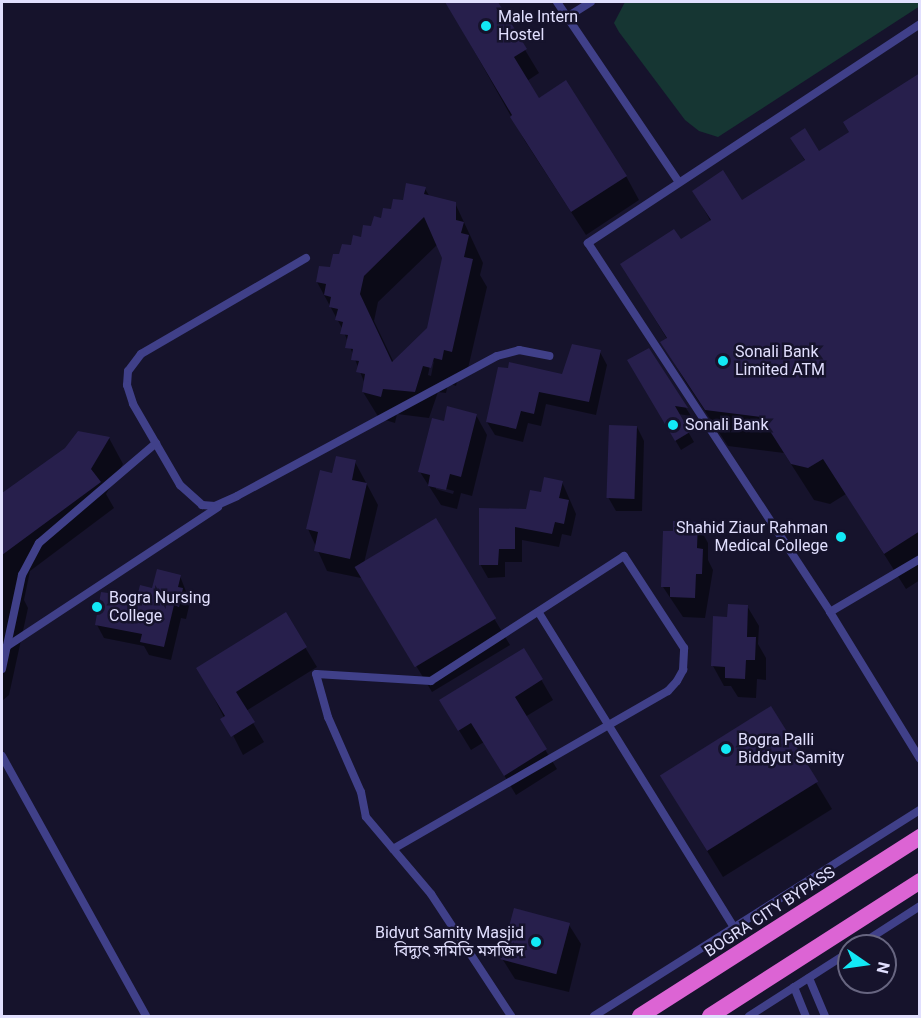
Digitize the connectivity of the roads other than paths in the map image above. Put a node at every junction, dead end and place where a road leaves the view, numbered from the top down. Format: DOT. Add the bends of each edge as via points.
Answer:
graph roads {
  1 [pos="557,2"];
  2 [pos="591,2"];
  3 [pos="567,17"];
  4 [pos="920,24"];
  5 [pos="679,182"];
  6 [pos="306,258"];
  7 [pos="549,357"];
  8 [pos="156,443"];
  9 [pos="223,503"];
  10 [pos="920,559"];
  11 [pos="830,612"];
  12 [pos="539,613"];
  13 [pos="6,647"];
  14 [pos="2,669"];
  15 [pos="609,726"];
  16 [pos="2,756"];
  17 [pos="920,759"];
  18 [pos="920,810"];
  19 [pos="920,837"];
  20 [pos="393,849"];
  21 [pos="920,881"];
  22 [pos="920,906"];
  23 [pos="734,928"];
  24 [pos="877,934"];
  25 [pos="837,960"];
  26 [pos="809,978"];
  27 [pos="794,987"];
  28 [pos="146,1017"];
  29 [pos="511,1017"];
  30 [pos="594,1017"];
  31 [pos="640,1017"];
  32 [pos="710,1017"];
  33 [pos="749,1017"];
  34 [pos="806,1017"];
  35 [pos="825,1017"];
  1 -- 3 [label="lane"];
  2 -- 3 [label="lane"];
  3 -- 5 [label="lane"];
  4 -- 5 [label="lane"];
  5 -- 11 [label="lane" via="588,243"];
  6 -- 8 [label="lane" via="133,361 127,378 129,394"];
  7 -- 9 [label="lane" via="519,350 497,356"];
  8 -- 9 [label="lane" via="191,499 208,507"];
  8 -- 13 [label="lane" via="39,543 22,575"];
  9 -- 13 [label="lane"];
  10 -- 11 [label="lane"];
  11 -- 17 [label="lane"];
  12 -- 15 [label="lane"];
  12 -- 15 [label="lane" via="624,556 676,636 685,657 677,681 668,691"];
  12 -- 20 [label="lane" via="431,681 316,674 328,717 361,792 366,817"];
  13 -- 14 [label="lane"];
  15 -- 20 [label="lane"];
  15 -- 23 [label="lane"];
  16 -- 28 [label="lane"];
  18 -- 23 [label="lane"];
  19 -- 31 [label="highway, BOGRA CITY BYPASS"];
  20 -- 29 [label="lane" via="431,894"];
  21 -- 32 [label="highway"];
  22 -- 24 [label="lane"];
  23 -- 30 [label="lane"];
  25 -- 26 [label="lane"];
  26 -- 27 [label="lane"];
  26 -- 35 [label="lane"];
  27 -- 33 [label="lane"];
  27 -- 34 [label="lane"];
}
